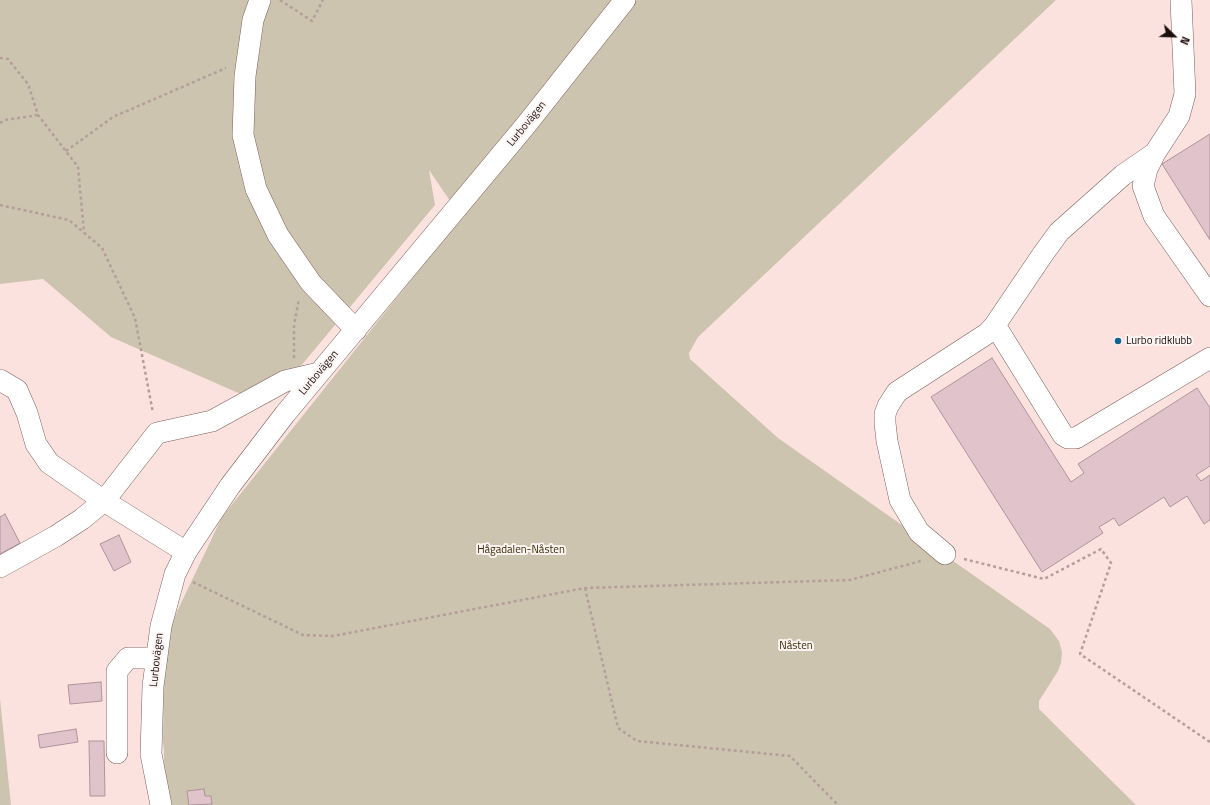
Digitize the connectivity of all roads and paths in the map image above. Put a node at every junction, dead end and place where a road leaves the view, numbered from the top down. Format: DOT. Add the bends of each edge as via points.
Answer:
graph roads {
  1 [pos="260,0"];
  2 [pos="280,0"];
  3 [pos="323,0"];
  4 [pos="625,0"];
  5 [pos="1182,0"];
  6 [pos="0,58"];
  7 [pos="247,62"];
  8 [pos="38,115"];
  9 [pos="0,123"];
  10 [pos="66,151"];
  11 [pos="1155,154"];
  12 [pos="0,205"];
  13 [pos="84,233"];
  14 [pos="304,273"];
  15 [pos="1210,296"];
  16 [pos="995,324"];
  17 [pos="356,330"];
  18 [pos="1210,358"];
  19 [pos="319,373"];
  20 [pos="297,378"];
  21 [pos="0,380"];
  22 [pos="151,400"];
  23 [pos="104,501"];
  24 [pos="186,552"];
  25 [pos="945,554"];
  26 [pos="0,567"];
  27 [pos="175,574"];
  28 [pos="585,588"];
  29 [pos="157,658"];
  30 [pos="1210,742"];
  31 [pos="117,753"];
  32 [pos="161,805"];
  33 [pos="838,805"];
  1 -- 7 [label="street" via="253,20"];
  2 -- 3 [label="path" via="312,21"];
  4 -- 17 [label="street, Lurbovägen" via="526,125"];
  5 -- 11 [label="street" via="1185,94 1179,116"];
  6 -- 8 [label="path" via="8,59 28,84"];
  7 -- 10 [label="path" via="227,68 113,117"];
  7 -- 14 [label="street" via="243,136 256,189 278,235"];
  8 -- 9 [label="path"];
  8 -- 10 [label="path"];
  10 -- 13 [label="path" via="78,167"];
  11 -- 15 [label="street" via="1143,186 1154,216"];
  11 -- 16 [label="street" via="1123,175 1059,232"];
  12 -- 13 [label="path" via="69,220"];
  13 -- 22 [label="path" via="102,248 135,318"];
  14 -- 17 [label="street"];
  14 -- 20 [label="path" via="294,325 293,362"];
  16 -- 18 [label="street" via="1063,435 1068,438 1076,438"];
  16 -- 25 [label="street" via="988,333 897,392 885,414 887,441 900,500 919,532"];
  17 -- 19 [label="street, Lurbovägen"];
  19 -- 20 [label="street"];
  19 -- 24 [label="street, Lurbovägen" via="230,486"];
  20 -- 23 [label="street" via="285,381 212,421 157,433"];
  21 -- 23 [label="street" via="16,390 27,413 36,444 49,462"];
  23 -- 24 [label="street"];
  23 -- 26 [label="street" via="56,536"];
  24 -- 27 [label="street, Lurbovägen"];
  25 -- 28 [label="path" via="850,580"];
  25 -- 30 [label="path" via="1044,579 1101,549 1111,563 1080,654"];
  27 -- 28 [label="path" via="303,635 333,636"];
  27 -- 29 [label="street, Lurbovägen" via="160,626"];
  28 -- 33 [label="path" via="618,728 637,741 790,756"];
  29 -- 31 [label="street" via="128,658 117,671"];
  29 -- 32 [label="street, Lurbovägen" via="153,686 151,754"];
}
